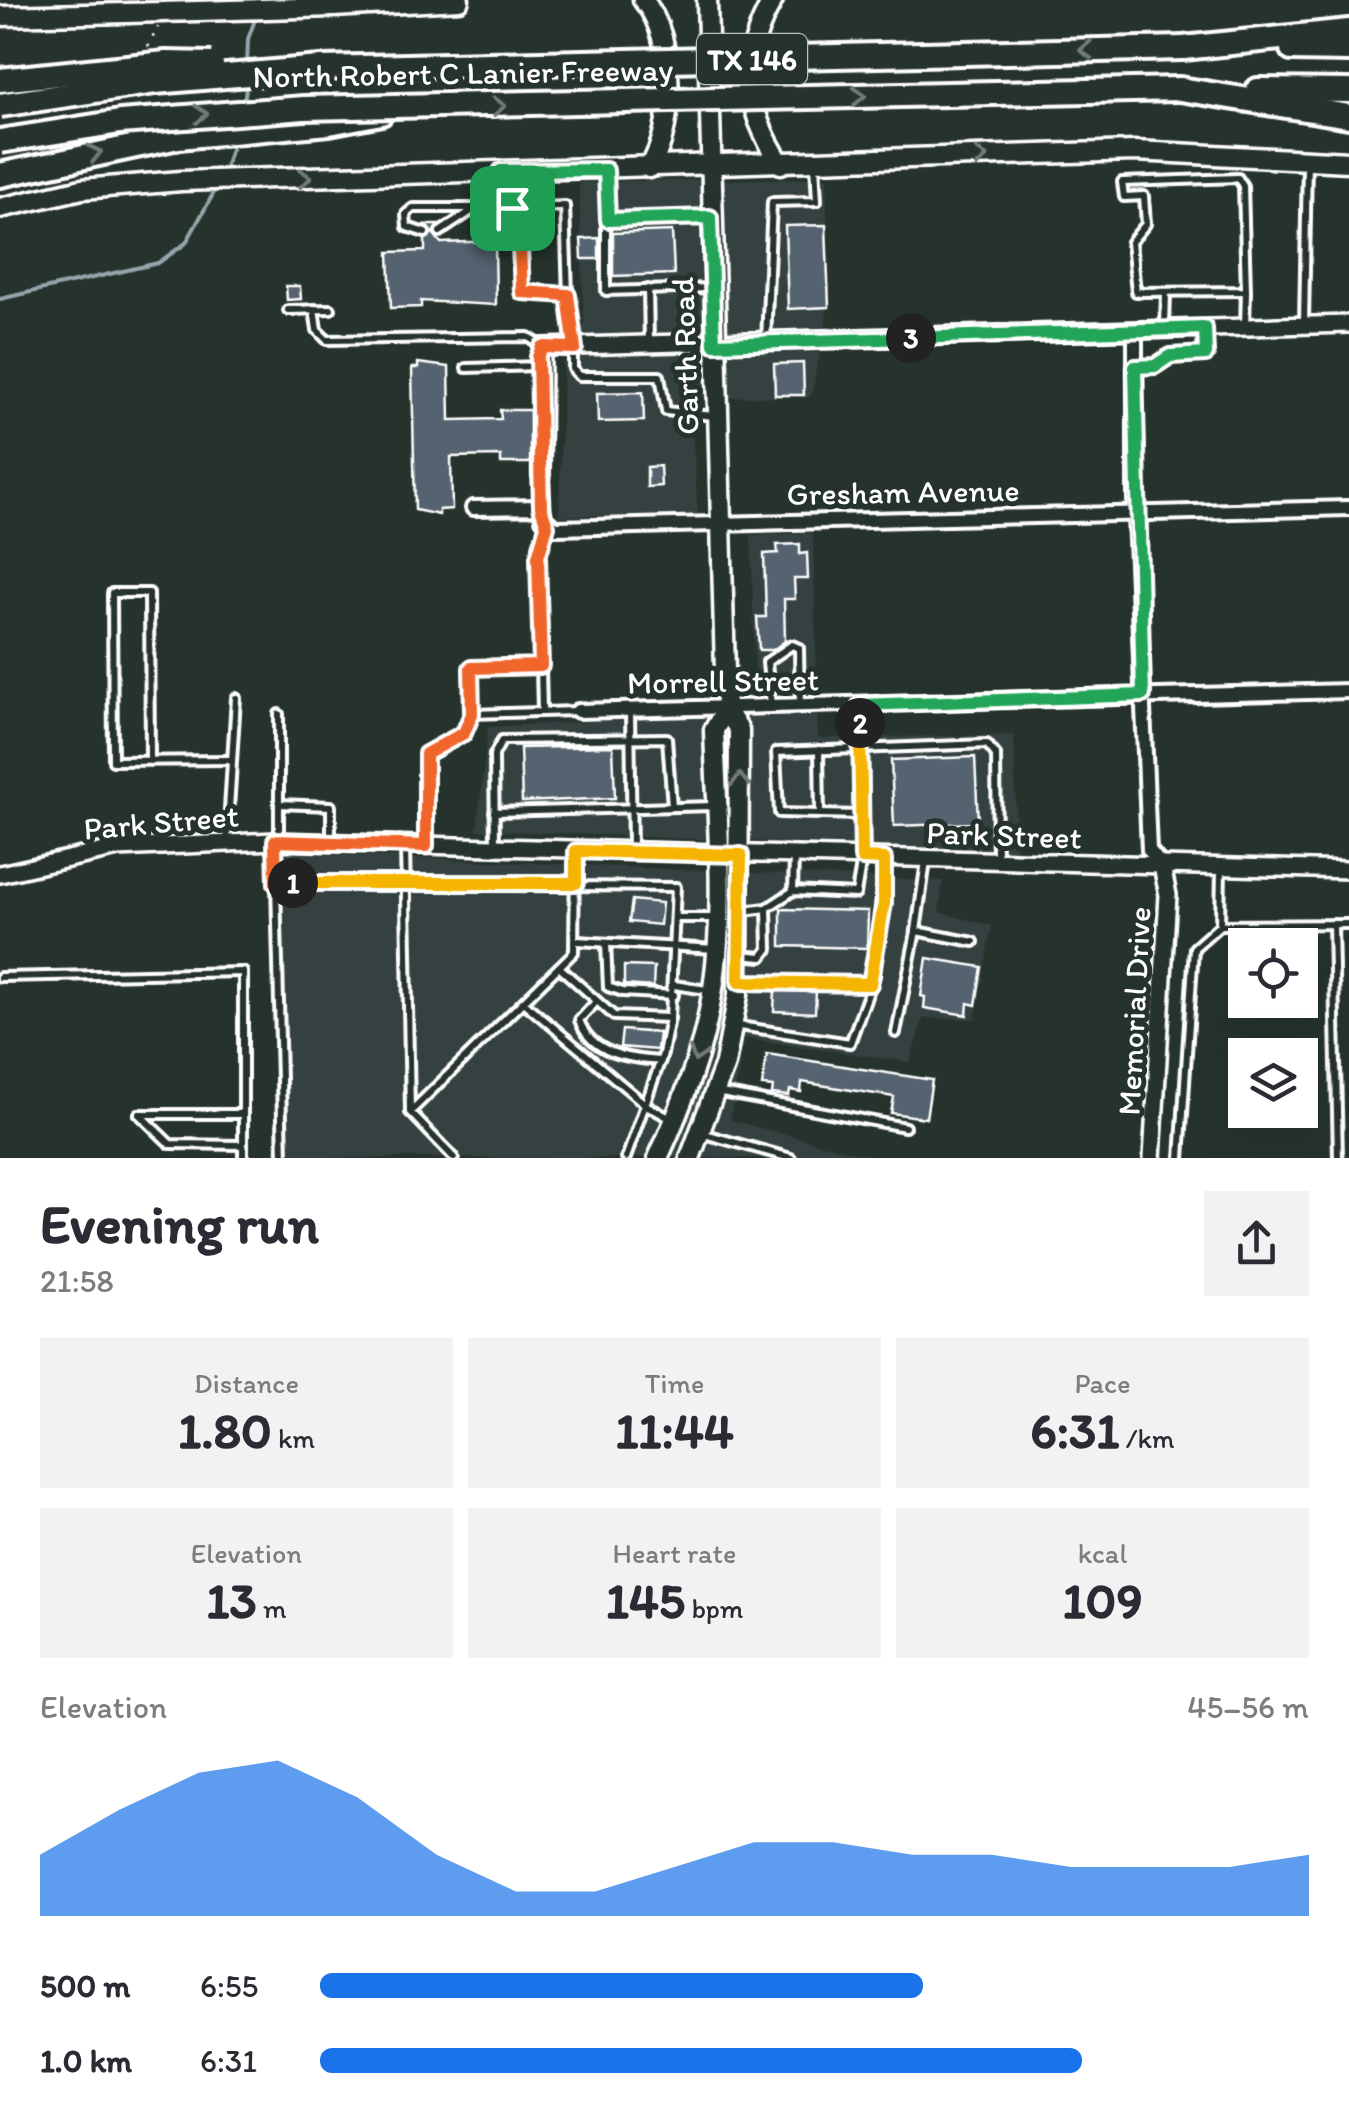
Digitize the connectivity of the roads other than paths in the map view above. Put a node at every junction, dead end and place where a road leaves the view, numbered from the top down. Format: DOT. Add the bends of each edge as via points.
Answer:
graph roads {
  1 [pos="459,0"];
  2 [pos="643,0"];
  3 [pos="707,0"];
  4 [pos="773,0"];
  5 [pos="0,16"];
  6 [pos="1349,31"];
  7 [pos="1183,48"];
  8 [pos="1349,50"];
  9 [pos="321,68"];
  10 [pos="0,80"];
  11 [pos="1180,89"];
  12 [pos="1349,91"];
  13 [pos="0,105"];
  14 [pos="402,108"];
  15 [pos="1349,116"];
  16 [pos="0,141"];
  17 [pos="1307,158"];
  18 [pos="1349,162"];
  19 [pos="781,164"];
  20 [pos="815,164"];
  21 [pos="708,165"];
  22 [pos="649,168"];
  23 [pos="606,170"];
  24 [pos="501,171"];
  25 [pos="0,175"];
  26 [pos="0,208"];
  27 [pos="476,208"];
  28 [pos="512,208"];
  29 [pos="710,217"];
  30 [pos="608,220"];
  31 [pos="440,232"];
  32 [pos="425,234"];
  33 [pos="713,288"];
  34 [pos="648,289"];
  35 [pos="1246,291"];
  36 [pos="1166,293"];
  37 [pos="568,295"];
  38 [pos="314,309"];
  39 [pos="330,309"];
  40 [pos="288,310"];
  41 [pos="1349,324"];
  42 [pos="1304,326"];
  43 [pos="1244,327"];
  44 [pos="1205,328"];
  45 [pos="1165,330"];
  46 [pos="1135,331"];
  47 [pos="766,342"];
  48 [pos="714,344"];
  49 [pos="649,345"];
  50 [pos="542,347"];
  51 [pos="574,348"];
  52 [pos="539,366"];
  53 [pos="1135,367"];
  54 [pos="466,368"];
  55 [pos="717,416"];
  56 [pos="541,475"];
  57 [pos="541,507"];
  58 [pos="473,508"];
  59 [pos="1349,508"];
  60 [pos="1135,516"];
  61 [pos="720,523"];
  62 [pos="547,526"];
  63 [pos="541,666"];
  64 [pos="1349,691"];
  65 [pos="1143,695"];
  66 [pos="236,698"];
  67 [pos="860,705"];
  68 [pos="800,706"];
  69 [pos="771,708"];
  70 [pos="726,709"];
  71 [pos="630,710"];
  72 [pos="578,711"];
  73 [pos="542,712"];
  74 [pos="280,714"];
  75 [pos="472,714"];
  76 [pos="630,738"];
  77 [pos="861,748"];
  78 [pos="819,750"];
  79 [pos="229,760"];
  80 [pos="150,761"];
  81 [pos="279,804"];
  82 [pos="716,806"];
  83 [pos="632,808"];
  84 [pos="672,808"];
  85 [pos="494,812"];
  86 [pos="820,814"];
  87 [pos="861,814"];
  88 [pos="277,841"];
  89 [pos="227,842"];
  90 [pos="331,842"];
  91 [pos="405,846"];
  92 [pos="426,846"];
  93 [pos="495,848"];
  94 [pos="576,851"];
  95 [pos="632,853"];
  96 [pos="718,854"];
  97 [pos="741,855"];
  98 [pos="794,856"];
  99 [pos="862,858"];
  100 [pos="884,859"];
  101 [pos="926,860"];
  102 [pos="997,862"];
  103 [pos="1162,866"];
  104 [pos="1221,868"];
  105 [pos="1349,870"];
  106 [pos="0,874"];
  107 [pos="406,882"];
  108 [pos="576,883"];
  109 [pos="276,884"];
  110 [pos="793,891"];
  111 [pos="767,908"];
  112 [pos="740,912"];
  113 [pos="676,918"];
  114 [pos="717,918"];
  115 [pos="1220,924"];
  116 [pos="1334,924"];
  117 [pos="1349,924"];
  118 [pos="916,931"];
  119 [pos="577,941"];
  120 [pos="974,942"];
  121 [pos="606,943"];
  122 [pos="676,947"];
  123 [pos="717,948"];
  124 [pos="739,955"];
  125 [pos="559,967"];
  126 [pos="0,977"];
  127 [pos="739,982"];
  128 [pos="674,984"];
  129 [pos="870,984"];
  130 [pos="712,991"];
  131 [pos="674,995"];
  132 [pos="523,1002"];
  133 [pos="595,1003"];
  134 [pos="670,1018"];
  135 [pos="732,1025"];
  136 [pos="896,1033"];
  137 [pos="660,1061"];
  138 [pos="715,1092"];
  139 [pos="646,1105"];
  140 [pos="410,1112"];
  141 [pos="243,1114"];
  142 [pos="675,1121"];
  143 [pos="905,1128"];
  144 [pos="701,1133"];
  145 [pos="243,1144"];
  146 [pos="243,1158"];
  147 [pos="283,1158"];
  148 [pos="454,1158"];
  149 [pos="626,1158"];
  150 [pos="658,1158"];
  151 [pos="690,1158"];
  152 [pos="792,1158"];
  153 [pos="1152,1158"];
  154 [pos="1180,1158"];
  155 [pos="1338,1158"];
  1 -- 5 [label="main road, bridge"];
  2 -- 22 [label="main road" via="658,27 666,94 659,152"];
  3 -- 21 [label="main road, Garth Road"];
  4 -- 19 [label="main road" via="751,46 750,94"];
  6 -- 7 [label="highway"];
  7 -- 8 [label="highway, North Robert C Lanier Freeway / TX 146"];
  7 -- 9 [label="highway, North Robert C Lanier Freeway / TX 146, one-way, bridge"];
  9 -- 10 [label="highway, bridge" via="166,63"];
  9 -- 13 [label="highway, North Robert C Lanier Freeway / TX 146, bridge" via="155,82"];
  11 -- 12 [label="highway, North Robert C Lanier Freeway / TX 146"];
  14 -- 11 [label="highway, North Robert C Lanier Freeway / TX 146, one-way, bridge"];
  11 -- 15 [label="highway"];
  16 -- 14 [label="highway, North Robert C Lanier Freeway / TX 146, one-way, bridge" via="196,114"];
  25 -- 14 [label="highway, one-way, bridge" via="178,137 329,123"];
  17 -- 18 [label="main road"];
  20 -- 17 [label="main road, one-way" via="1135,151"];
  17 -- 42 [label="lane"];
  19 -- 20 [label="main road"];
  19 -- 21 [label="main road"];
  20 -- 47 [label="lane" via="817,201 772,202"];
  21 -- 22 [label="main road"];
  21 -- 29 [label="main road, Garth Road"];
  22 -- 23 [label="main road"];
  23 -- 24 [label="main road"];
  23 -- 30 [label="lane"];
  26 -- 24 [label="main road, one-way" via="131,184"];
  24 -- 28 [label="lane"];
  27 -- 28 [label="lane"];
  27 -- 31 [label="lane"];
  27 -- 32 [label="lane" via="413,208 406,214 408,226"];
  28 -- 37 [label="lane" via="522,292"];
  28 -- 37 [label="lane" via="565,206"];
  29 -- 30 [label="lane"];
  29 -- 33 [label="main road, Garth Road"];
  30 -- 34 [label="lane" via="606,291"];
  33 -- 34 [label="lane"];
  33 -- 48 [label="main road, Garth Road"];
  34 -- 49 [label="lane"];
  35 -- 36 [label="lane"];
  35 -- 36 [label="lane" via="1238,178 1122,182 1124,196 1144,196 1146,224 1131,242 1136,292"];
  35 -- 43 [label="lane"];
  36 -- 45 [label="lane"];
  37 -- 51 [label="lane"];
  38 -- 39 [label="lane"];
  38 -- 40 [label="lane"];
  38 -- 50 [label="lane" via="327,340 528,337"];
  41 -- 42 [label="street"];
  42 -- 43 [label="street"];
  43 -- 44 [label="street"];
  44 -- 45 [label="street"];
  44 -- 53 [label="lane" via="1206,354"];
  45 -- 46 [label="street"];
  46 -- 47 [label="street"];
  46 -- 53 [label="street"];
  47 -- 48 [label="street"];
  48 -- 49 [label="street"];
  48 -- 55 [label="main road, Garth Road"];
  49 -- 51 [label="street"];
  50 -- 51 [label="street"];
  50 -- 52 [label="street"];
  51 -- 55 [label="lane" via="579,376 660,376 669,414"];
  52 -- 54 [label="lane"];
  52 -- 56 [label="street"];
  53 -- 60 [label="street"];
  55 -- 61 [label="main road, Garth Road"];
  56 -- 57 [label="street"];
  57 -- 58 [label="street"];
  57 -- 62 [label="street"];
  59 -- 60 [label="street, Gresham Avenue"];
  60 -- 61 [label="street, Gresham Avenue"];
  60 -- 65 [label="street"];
  61 -- 62 [label="street, Gresham Avenue"];
  61 -- 70 [label="main road, Garth Road"];
  62 -- 63 [label="lane" via="538,557"];
  63 -- 73 [label="lane"];
  63 -- 75 [label="lane" via="471,668"];
  64 -- 65 [label="street, Morrell Street"];
  65 -- 67 [label="street, Morrell Street"];
  65 -- 103 [label="street" via="1148,850"];
  66 -- 79 [label="lane"];
  67 -- 68 [label="street, Morrell Street"];
  67 -- 77 [label="lane"];
  68 -- 69 [label="street, Morrell Street"];
  68 -- 69 [label="lane" via="799,648 792,645 767,662"];
  69 -- 70 [label="street, Morrell Street"];
  70 -- 71 [label="street, Morrell Street"];
  70 -- 82 [label="main road, Garth Road" via="714,730"];
  97 -- 70 [label="main road, Garth Road, one-way" via="740,730"];
  71 -- 72 [label="street, Morrell Street"];
  71 -- 76 [label="lane"];
  72 -- 73 [label="lane"];
  73 -- 75 [label="lane"];
  74 -- 81 [label="lane"];
  75 -- 92 [label="lane" via="464,733 426,754"];
  76 -- 83 [label="lane"];
  76 -- 84 [label="lane" via="668,738"];
  76 -- 85 [label="lane" via="502,740 494,754"];
  77 -- 78 [label="lane"];
  77 -- 87 [label="lane"];
  77 -- 102 [label="lane" via="994,748"];
  78 -- 86 [label="lane"];
  78 -- 86 [label="lane" via="776,752 778,813"];
  79 -- 80 [label="lane"];
  79 -- 89 [label="lane"];
  80 -- 80 [label="lane" via="113,761 112,593 149,593"];
  81 -- 88 [label="lane"];
  81 -- 90 [label="lane" via="331,806"];
  82 -- 84 [label="lane"];
  82 -- 96 [label="main road, Garth Road"];
  83 -- 84 [label="lane"];
  83 -- 85 [label="lane"];
  83 -- 95 [label="lane"];
  85 -- 93 [label="lane"];
  86 -- 87 [label="lane"];
  87 -- 99 [label="lane"];
  88 -- 89 [label="street, Park Street"];
  88 -- 90 [label="street, Park Street"];
  88 -- 109 [label="lane"];
  89 -- 106 [label="street, Park Street" via="118,848"];
  90 -- 91 [label="street, Park Street"];
  91 -- 92 [label="street, Park Street"];
  91 -- 107 [label="lane"];
  92 -- 93 [label="street, Park Street"];
  93 -- 94 [label="street, Park Street"];
  94 -- 95 [label="street, Park Street"];
  94 -- 108 [label="lane"];
  95 -- 96 [label="street, Park Street"];
  96 -- 97 [label="street, Park Street"];
  96 -- 114 [label="main road, Garth Road"];
  97 -- 98 [label="street, Park Street"];
  97 -- 112 [label="main road, Garth Road"];
  98 -- 99 [label="street, Park Street"];
  98 -- 110 [label="lane"];
  99 -- 100 [label="street, Park Street"];
  99 -- 110 [label="lane" via="856,894"];
  100 -- 101 [label="street, Park Street"];
  100 -- 129 [label="lane"];
  101 -- 102 [label="street, Park Street"];
  101 -- 118 [label="lane"];
  102 -- 103 [label="street, Park Street"];
  103 -- 104 [label="street, Park Street"];
  103 -- 153 [label="street, Memorial Drive" via="1168,912"];
  104 -- 105 [label="street, Park Street"];
  104 -- 115 [label="lane"];
  107 -- 108 [label="lane"];
  107 -- 109 [label="lane"];
  107 -- 140 [label="lane"];
  108 -- 113 [label="lane" via="676,887"];
  108 -- 119 [label="lane"];
  109 -- 147 [label="lane"];
  110 -- 111 [label="lane"];
  111 -- 112 [label="lane"];
  111 -- 124 [label="lane" via="768,949 762,956"];
  112 -- 124 [label="main road, Garth Road"];
  113 -- 114 [label="lane"];
  113 -- 122 [label="lane"];
  114 -- 123 [label="main road, Garth Road"];
  115 -- 116 [label="lane"];
  115 -- 154 [label="lane" via="1194,948"];
  116 -- 117 [label="lane"];
  116 -- 155 [label="lane"];
  118 -- 120 [label="lane"];
  118 -- 136 [label="lane"];
  119 -- 121 [label="lane"];
  119 -- 125 [label="lane"];
  121 -- 122 [label="lane"];
  121 -- 131 [label="lane" via="608,987"];
  122 -- 123 [label="lane"];
  122 -- 128 [label="lane"];
  123 -- 130 [label="main road, Garth Road"];
  124 -- 127 [label="main road, Garth Road"];
  125 -- 132 [label="lane"];
  125 -- 133 [label="lane"];
  126 -- 141 [label="lane" via="243,972"];
  127 -- 129 [label="lane"];
  127 -- 135 [label="main road, Garth Road"];
  128 -- 130 [label="lane"];
  128 -- 131 [label="lane"];
  129 -- 135 [label="lane" via="850,1043"];
  130 -- 142 [label="main road, Garth Road, one-way"];
  131 -- 134 [label="lane"];
  132 -- 139 [label="lane"];
  132 -- 140 [label="lane"];
  133 -- 134 [label="lane" via="614,1016"];
  133 -- 137 [label="lane" via="579,1020 585,1032 616,1057"];
  134 -- 137 [label="lane"];
  135 -- 138 [label="main road, Garth Road"];
  137 -- 139 [label="lane"];
  138 -- 143 [label="lane"];
  138 -- 144 [label="main road, Garth Road"];
  139 -- 142 [label="lane"];
  139 -- 149 [label="lane"];
  140 -- 148 [label="lane"];
  141 -- 145 [label="lane"];
  141 -- 145 [label="lane" via="139,1114 170,1144"];
  142 -- 144 [label="main road"];
  142 -- 150 [label="main road, Garth Road"];
  144 -- 151 [label="main road, Garth Road"];
  144 -- 152 [label="lane"];
  145 -- 146 [label="lane"];
}
